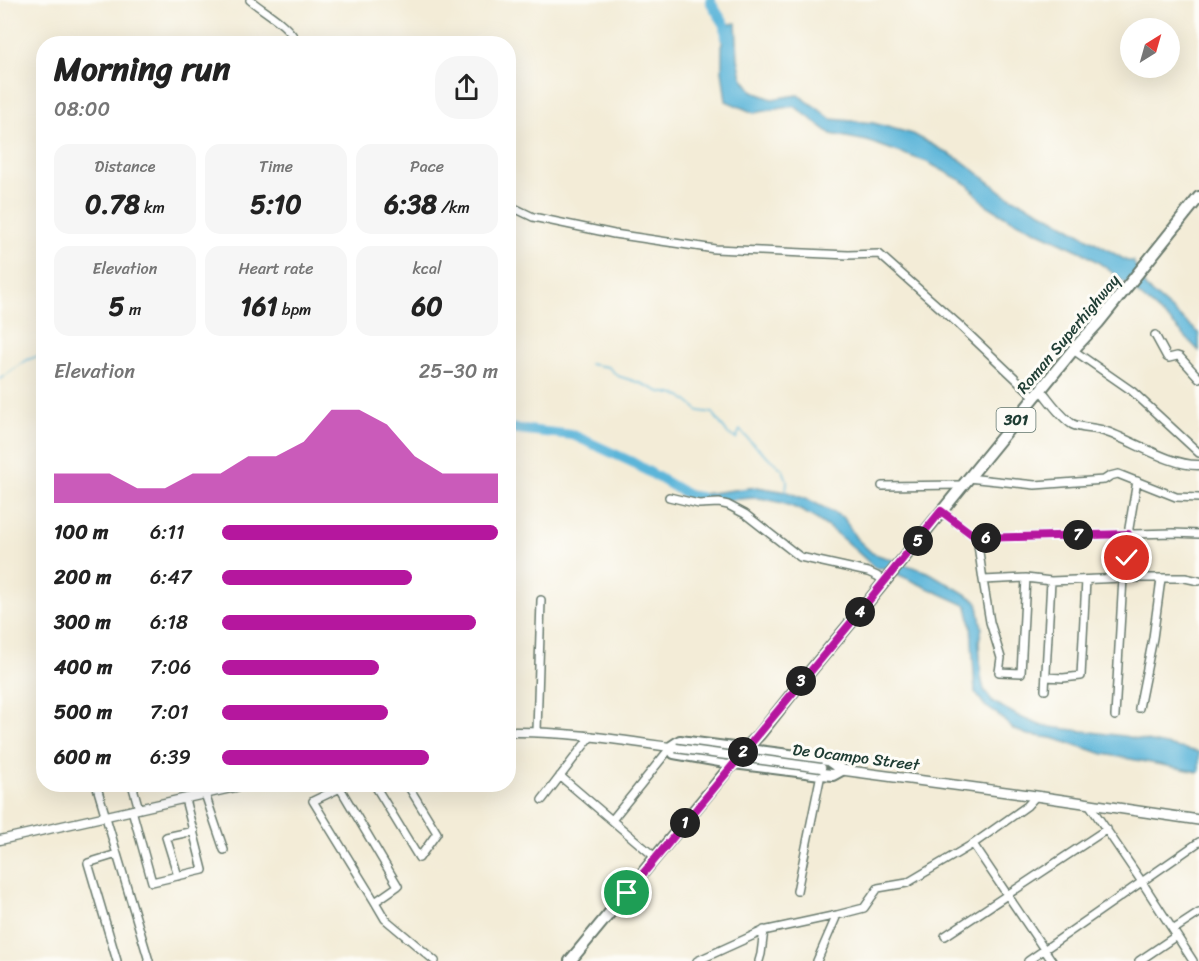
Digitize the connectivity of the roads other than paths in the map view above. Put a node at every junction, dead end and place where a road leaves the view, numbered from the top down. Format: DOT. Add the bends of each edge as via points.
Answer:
graph roads {
  1 [pos="250,0"];
  2 [pos="293,36"];
  3 [pos="1199,197"];
  4 [pos="516,209"];
  5 [pos="1155,335"];
  6 [pos="1073,350"];
  7 [pos="1199,378"];
  8 [pos="1038,393"];
  9 [pos="1199,453"];
  10 [pos="1199,465"];
  11 [pos="1137,481"];
  12 [pos="965,482"];
  13 [pos="882,486"];
  14 [pos="669,497"];
  15 [pos="1199,498"];
  16 [pos="941,511"];
  17 [pos="1128,534"];
  18 [pos="1199,534"];
  19 [pos="977,538"];
  20 [pos="887,578"];
  21 [pos="1026,578"];
  22 [pos="1123,579"];
  23 [pos="1161,579"];
  24 [pos="983,580"];
  25 [pos="1086,580"];
  26 [pos="1051,581"];
  27 [pos="1199,581"];
  28 [pos="541,600"];
  29 [pos="1046,677"];
  30 [pos="1045,690"];
  31 [pos="1139,708"];
  32 [pos="1115,716"];
  33 [pos="537,731"];
  34 [pos="516,732"];
  35 [pos="591,736"];
  36 [pos="674,747"];
  37 [pos="745,749"];
  38 [pos="735,763"];
  39 [pos="842,770"];
  40 [pos="821,771"];
  41 [pos="560,776"];
  42 [pos="98,792"];
  43 [pos="133,792"];
  44 [pos="204,792"];
  45 [pos="210,792"];
  46 [pos="329,792"];
  47 [pos="343,792"];
  48 [pos="379,792"];
  49 [pos="412,792"];
  50 [pos="1036,796"];
  51 [pos="185,799"];
  52 [pos="542,800"];
  53 [pos="1089,804"];
  54 [pos="136,810"];
  55 [pos="106,817"];
  56 [pos="612,820"];
  57 [pos="1199,820"];
  58 [pos="1107,829"];
  59 [pos="194,831"];
  60 [pos="0,840"];
  61 [pos="1199,842"];
  62 [pos="973,844"];
  63 [pos="224,850"];
  64 [pos="117,854"];
  65 [pos="656,858"];
  66 [pos="178,876"];
  67 [pos="1142,882"];
  68 [pos="797,891"];
  69 [pos="1007,894"];
  70 [pos="375,902"];
  71 [pos="1199,913"];
  72 [pos="837,915"];
  73 [pos="764,930"];
  74 [pos="1174,933"];
  75 [pos="945,936"];
  76 [pos="1044,950"];
  77 [pos="117,961"];
  78 [pos="149,961"];
  79 [pos="435,961"];
  80 [pos="570,961"];
  81 [pos="697,961"];
  82 [pos="759,961"];
  83 [pos="817,961"];
  84 [pos="1028,961"];
  85 [pos="1052,961"];
  86 [pos="1139,961"];
  87 [pos="1193,961"];
  1 -- 2 [label="street"];
  3 -- 6 [label="main road, Roman Superhighway / 301"];
  4 -- 8 [label="street" via="533,217 614,234 715,249 879,254"];
  5 -- 7 [label="street" via="1167,357 1180,357"];
  6 -- 8 [label="main road, Roman Superhighway / 301"];
  6 -- 9 [label="street" via="1132,391"];
  8 -- 10 [label="street" via="1082,428 1101,430 1178,462"];
  8 -- 12 [label="main road, Roman Superhighway / 301"];
  11 -- 12 [label="street" via="1118,474 1104,480 1035,485"];
  11 -- 15 [label="street" via="1176,497"];
  11 -- 17 [label="street"];
  12 -- 13 [label="street"];
  12 -- 16 [label="main road, Roman Superhighway / 301"];
  14 -- 20 [label="street" via="728,506 745,514 800,557"];
  16 -- 19 [label="street"];
  16 -- 20 [label="main road, Roman Superhighway / 301"];
  17 -- 18 [label="street"];
  17 -- 19 [label="street"];
  17 -- 22 [label="street"];
  19 -- 24 [label="street"];
  20 -- 37 [label="main road, Roman Superhighway / 301"];
  21 -- 24 [label="street"];
  21 -- 24 [label="street" via="1021,673 999,672 1001,657"];
  21 -- 26 [label="street"];
  22 -- 23 [label="street"];
  22 -- 25 [label="street"];
  22 -- 32 [label="street"];
  23 -- 27 [label="street"];
  23 -- 31 [label="street"];
  25 -- 26 [label="street"];
  25 -- 29 [label="street" via="1081,676"];
  26 -- 29 [label="street"];
  28 -- 33 [label="street"];
  29 -- 30 [label="street"];
  33 -- 34 [label="street, De Ocampo Street"];
  33 -- 35 [label="street, De Ocampo Street"];
  35 -- 36 [label="street, De Ocampo Street"];
  35 -- 41 [label="street"];
  36 -- 37 [label="main road" via="680,741"];
  36 -- 38 [label="main road" via="676,754"];
  36 -- 40 [label="street, De Ocampo Street, bridge"];
  36 -- 56 [label="street"];
  37 -- 38 [label="main road, Roman Superhighway / 301"];
  37 -- 39 [label="main road" via="828,760"];
  38 -- 40 [label="main road"];
  38 -- 65 [label="main road, Roman Superhighway / 301"];
  39 -- 40 [label="main road" via="836,774"];
  39 -- 50 [label="main road, De Ocampo Street"];
  40 -- 68 [label="street"];
  41 -- 52 [label="street"];
  41 -- 56 [label="street"];
  42 -- 55 [label="street"];
  43 -- 54 [label="street"];
  44 -- 51 [label="street"];
  45 -- 63 [label="street"];
  46 -- 70 [label="street" via="314,801"];
  47 -- 70 [label="street" via="398,886"];
  48 -- 49 [label="street" via="419,858 437,833"];
  50 -- 53 [label="main road, De Ocampo Street"];
  50 -- 62 [label="street"];
  51 -- 54 [label="street"];
  51 -- 59 [label="street"];
  53 -- 57 [label="main road, De Ocampo Street"];
  53 -- 58 [label="street"];
  54 -- 55 [label="street"];
  54 -- 66 [label="street" via="152,882"];
  55 -- 60 [label="street"];
  55 -- 64 [label="street"];
  56 -- 65 [label="street"];
  58 -- 67 [label="street"];
  58 -- 69 [label="street"];
  59 -- 66 [label="street" via="203,870"];
  59 -- 66 [label="street" via="166,837"];
  61 -- 67 [label="street"];
  62 -- 69 [label="street"];
  62 -- 72 [label="street" via="907,884 878,888 864,908"];
  64 -- 77 [label="street" via="88,863"];
  64 -- 78 [label="street"];
  65 -- 80 [label="main road, Roman Superhighway / 301"];
  67 -- 74 [label="street"];
  67 -- 76 [label="street"];
  69 -- 75 [label="street"];
  69 -- 76 [label="street"];
  70 -- 79 [label="street" via="385,919"];
  71 -- 74 [label="street"];
  72 -- 73 [label="street"];
  72 -- 83 [label="street"];
  73 -- 81 [label="street"];
  73 -- 82 [label="street"];
  74 -- 86 [label="street"];
  74 -- 87 [label="street"];
  76 -- 84 [label="street"];
  76 -- 85 [label="street"];
}
